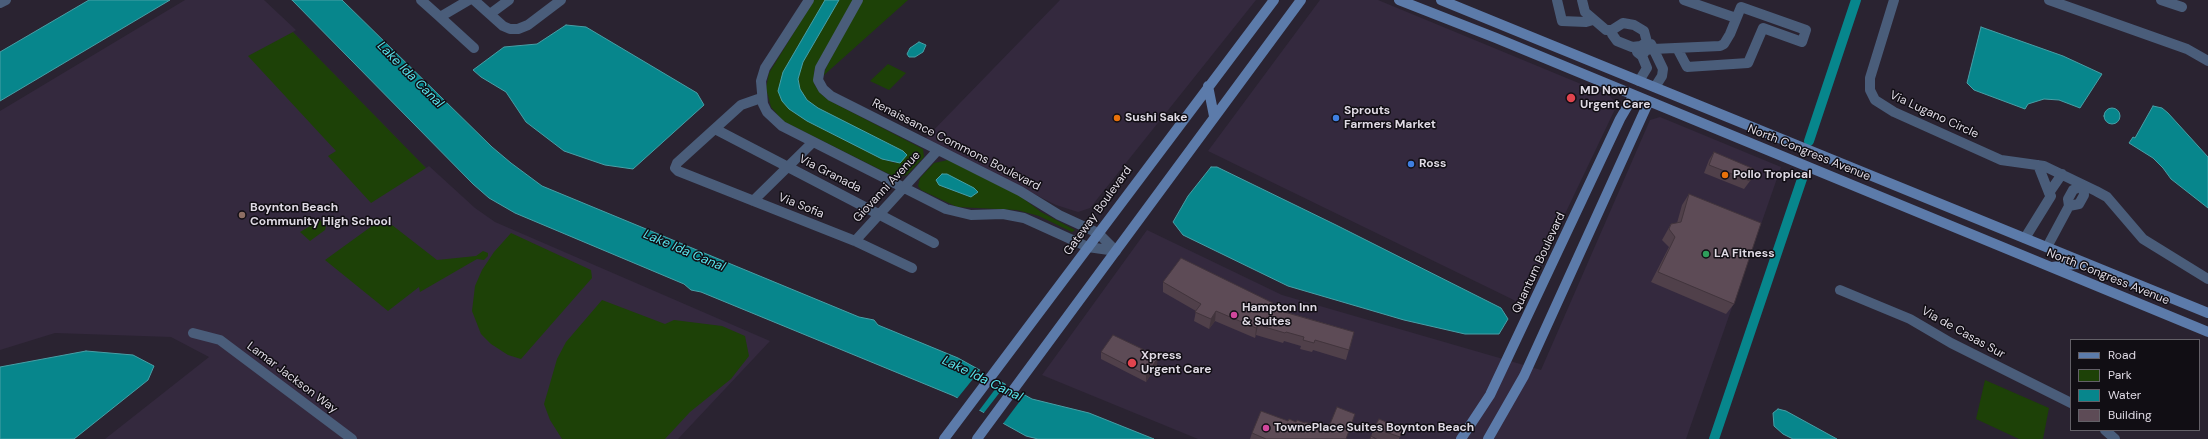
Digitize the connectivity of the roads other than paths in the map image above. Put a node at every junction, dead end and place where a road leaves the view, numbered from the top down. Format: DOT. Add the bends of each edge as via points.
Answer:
graph roads {
  1 [pos="6,0"];
  2 [pos="421,0"];
  3 [pos="469,0"];
  4 [pos="474,0"];
  5 [pos="509,0"];
  6 [pos="561,0"];
  7 [pos="809,0"];
  8 [pos="858,0"];
  9 [pos="1274,0"];
  10 [pos="1301,0"];
  11 [pos="1399,0"];
  12 [pos="1441,0"];
  13 [pos="1557,0"];
  14 [pos="1582,0"];
  15 [pos="1684,0"];
  16 [pos="1894,0"];
  17 [pos="2049,0"];
  18 [pos="2161,0"];
  19 [pos="0,3"];
  20 [pos="2182,7"];
  21 [pos="490,14"];
  22 [pos="1767,16"];
  23 [pos="440,17"];
  24 [pos="1736,18"];
  25 [pos="1590,21"];
  26 [pos="1763,28"];
  27 [pos="1612,30"];
  28 [pos="1647,38"];
  29 [pos="1617,41"];
  30 [pos="1627,46"];
  31 [pos="474,48"];
  32 [pos="1677,48"];
  33 [pos="1654,51"];
  34 [pos="1642,56"];
  35 [pos="2208,61"];
  36 [pos="1639,81"];
  37 [pos="1606,83"];
  38 [pos="1208,86"];
  39 [pos="1655,87"];
  40 [pos="1634,95"];
  41 [pos="761,98"];
  42 [pos="1682,98"];
  43 [pos="1649,101"];
  44 [pos="1214,116"];
  45 [pos="715,129"];
  46 [pos="813,142"];
  47 [pos="938,150"];
  48 [pos="2038,164"];
  49 [pos="788,167"];
  50 [pos="2062,174"];
  51 [pos="2083,185"];
  52 [pos="903,187"];
  53 [pos="2049,193"];
  54 [pos="753,201"];
  55 [pos="879,214"];
  56 [pos="1098,233"];
  57 [pos="2025,238"];
  58 [pos="855,241"];
  59 [pos="934,243"];
  60 [pos="1088,247"];
  61 [pos="2047,247"];
  62 [pos="1116,252"];
  63 [pos="2014,252"];
  64 [pos="2086,263"];
  65 [pos="2050,267"];
  66 [pos="912,268"];
  67 [pos="2208,279"];
  68 [pos="1840,290"];
  69 [pos="2208,313"];
  70 [pos="2208,332"];
  71 [pos="193,333"];
  72 [pos="2070,402"];
  73 [pos="2106,431"];
  74 [pos="352,439"];
  75 [pos="944,439"];
  76 [pos="977,439"];
  77 [pos="1461,439"];
  78 [pos="1488,439"];
  79 [pos="2115,439"];
  1 -- 19 [label="street"];
  2 -- 23 [label="street"];
  3 -- 23 [label="street"];
  4 -- 21 [label="street"];
  5 -- 21 [label="street"];
  6 -- 21 [label="street" via="528,25 518,29 510,30"];
  7 -- 41 [label="street" via="766,68 761,81"];
  8 -- 47 [label="street, Renaissance Commons Boulevard" via="820,68 820,84 831,96"];
  9 -- 38 [label="main road, Gateway Boulevard"];
  10 -- 44 [label="main road"];
  11 -- 37 [label="main road, North Congress Avenue"];
  12 -- 36 [label="main road, North Congress Avenue"];
  13 -- 25 [label="street" via="1562,21"];
  14 -- 25 [label="street"];
  15 -- 24 [label="street"];
  16 -- 48 [label="street, Via Lugano Circle" via="1870,78 1870,90 1875,100 1894,112 2001,160"];
  17 -- 35 [label="street" via="2187,49"];
  18 -- 20 [label="street"];
  22 -- 24 [label="street" via="1741,7"];
  22 -- 26 [label="street"];
  22 -- 26 [label="street" via="1806,30 1802,42"];
  23 -- 31 [label="street"];
  24 -- 32 [label="street" via="1728,39 1720,46"];
  25 -- 27 [label="street" via="1606,30"];
  25 -- 29 [label="street"];
  26 -- 32 [label="street" via="1748,63 1686,67"];
  27 -- 28 [label="street" via="1618,24 1628,24 1639,27"];
  27 -- 29 [label="street"];
  28 -- 30 [label="street" via="1641,46"];
  28 -- 33 [label="street"];
  29 -- 30 [label="street"];
  30 -- 34 [label="street"];
  32 -- 33 [label="street" via="1672,52"];
  33 -- 34 [label="street" via="1646,50"];
  33 -- 39 [label="street" via="1663,72"];
  34 -- 36 [label="street" via="1647,68"];
  36 -- 39 [label="main road, North Congress Avenue"];
  37 -- 39 [label="main road"];
  37 -- 40 [label="main road, North Congress Avenue"];
  38 -- 44 [label="main road"];
  38 -- 56 [label="main road, Gateway Boulevard"];
  39 -- 42 [label="main road, North Congress Avenue"];
  40 -- 42 [label="main road"];
  40 -- 43 [label="main road, North Congress Avenue"];
  40 -- 77 [label="main road, Quantum Boulevard" via="1620,119 1490,394"];
  41 -- 45 [label="street" via="741,105"];
  41 -- 46 [label="street" via="767,112 782,126"];
  42 -- 57 [label="main road, North Congress Avenue"];
  43 -- 63 [label="main road, North Congress Avenue"];
  43 -- 78 [label="main road" via="1524,376"];
  44 -- 62 [label="main road"];
  45 -- 49 [label="street, Via Granada"];
  45 -- 54 [label="street, Via Sofia" via="677,163 675,168 678,172"];
  46 -- 49 [label="street"];
  46 -- 52 [label="street"];
  47 -- 52 [label="street, Giovanni Avenue"];
  47 -- 56 [label="street, Renaissance Commons Boulevard"];
  48 -- 50 [label="street, Via Lugano Circle"];
  48 -- 53 [label="street"];
  49 -- 54 [label="street"];
  49 -- 55 [label="street, Via Granada"];
  50 -- 51 [label="street, Via Lugano Circle"];
  50 -- 53 [label="street"];
  51 -- 61 [label="street" via="2086,193 2079,204 2069,206"];
  51 -- 67 [label="street, Via Lugano Circle" via="2107,197 2143,239"];
  52 -- 55 [label="street, Giovanni Avenue"];
  52 -- 60 [label="street" via="959,213 1003,214 1024,218"];
  53 -- 57 [label="street" via="2051,196"];
  54 -- 58 [label="street, Via Sofia"];
  55 -- 58 [label="street, Giovanni Avenue"];
  55 -- 59 [label="street, Via Granada"];
  56 -- 60 [label="main road, Gateway Boulevard"];
  56 -- 62 [label="street, Renaissance Commons Boulevard"];
  57 -- 61 [label="main road, North Congress Avenue"];
  58 -- 66 [label="street, Via Sofia"];
  60 -- 62 [label="street"];
  60 -- 75 [label="main road, Gateway Boulevard"];
  61 -- 63 [label="main road"];
  61 -- 64 [label="main road, North Congress Avenue"];
  62 -- 76 [label="main road"];
  63 -- 65 [label="main road, North Congress Avenue"];
  64 -- 65 [label="main road"];
  64 -- 69 [label="main road, North Congress Avenue"];
  65 -- 70 [label="main road, North Congress Avenue"];
  68 -- 72 [label="street, Via de Casas Sur" via="1910,319 1951,343"];
  71 -- 74 [label="street, Lamar Jackson Way" via="216,338"];
  73 -- 79 [label="street"];
}
